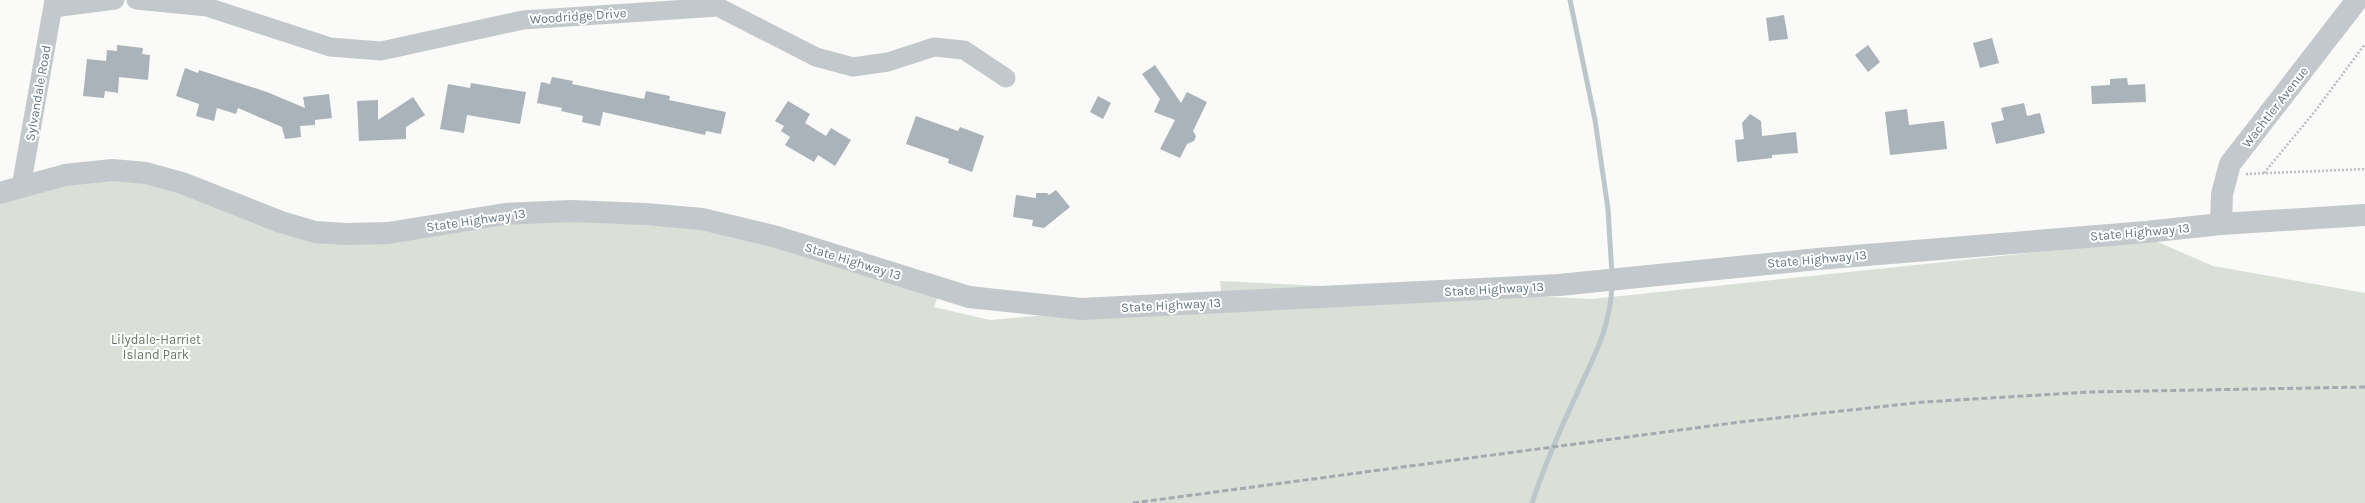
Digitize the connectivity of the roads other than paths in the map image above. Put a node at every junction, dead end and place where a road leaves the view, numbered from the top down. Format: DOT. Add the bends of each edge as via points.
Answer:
graph roads {
  1 [pos="115,0"];
  2 [pos="136,0"];
  3 [pos="2357,0"];
  4 [pos="54,4"];
  5 [pos="720,4"];
  6 [pos="1006,78"];
  7 [pos="21,187"];
  8 [pos="0,193"];
  9 [pos="2365,215"];
  10 [pos="2222,224"];
  1 -- 4 [label="street"];
  2 -- 5 [label="street, Woodridge Drive" via="207,7 330,47 381,51 523,20"];
  3 -- 10 [label="street, Wachtler Avenue" via="2230,164 2222,194"];
  4 -- 7 [label="street, Sylvandale Road"];
  5 -- 6 [label="street, Woodridge Drive" via="816,58 853,67 888,62 934,47 964,50"];
  7 -- 8 [label="street, State Highway 13"];
  7 -- 10 [label="street, State Highway 13" via="73,174 112,170 146,173 182,183 288,224 315,232 346,234 388,233 505,214 571,210 702,219 777,237 970,297 1080,309 1560,285 1761,264"];
  9 -- 10 [label="street, State Highway 13"];
}
